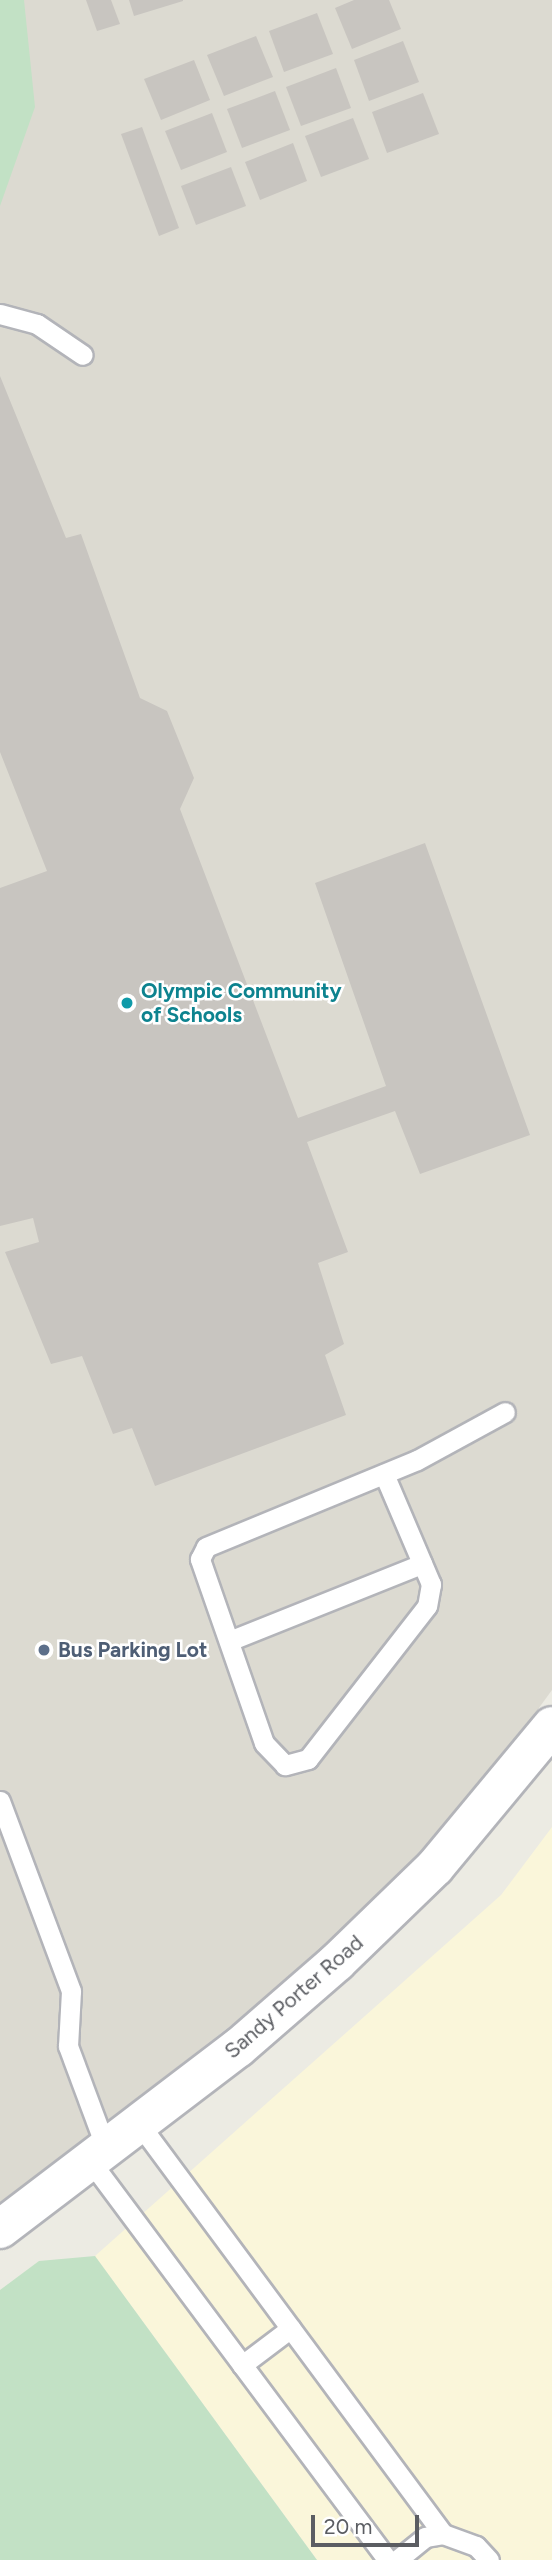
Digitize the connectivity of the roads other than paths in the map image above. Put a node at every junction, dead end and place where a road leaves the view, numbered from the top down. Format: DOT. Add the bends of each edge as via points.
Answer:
graph roads {
  1 [pos="0,314"];
  2 [pos="83,355"];
  3 [pos="505,1412"];
  4 [pos="384,1474"];
  5 [pos="422,1564"];
  6 [pos="229,1641"];
  7 [pos="552,1726"];
  8 [pos="0,1801"];
  9 [pos="140,2125"];
  10 [pos="99,2157"];
  11 [pos="0,2229"];
  12 [pos="290,2328"];
  13 [pos="242,2365"];
  14 [pos="443,2534"];
  15 [pos="388,2560"];
  16 [pos="397,2560"];
  17 [pos="488,2560"];
  1 -- 2 [label="lane" via="37,324"];
  3 -- 4 [label="lane"];
  4 -- 5 [label="lane"];
  4 -- 6 [label="lane" via="206,1547 200,1559"];
  5 -- 6 [label="lane"];
  5 -- 6 [label="lane" via="431,1584 427,1606 308,1759 285,1765 264,1743"];
  7 -- 9 [label="street, Sandy Porter Road" via="435,1867 337,1962"];
  8 -- 10 [label="lane" via="71,1991 68,2046"];
  9 -- 10 [label="street, Sandy Porter Road"];
  9 -- 12 [label="lane"];
  10 -- 11 [label="street, Sandy Porter Road"];
  10 -- 13 [label="lane"];
  12 -- 13 [label="lane"];
  12 -- 14 [label="lane"];
  13 -- 15 [label="lane"];
  14 -- 16 [label="lane" via="425,2537"];
  14 -- 17 [label="lane" via="476,2546"];
}
